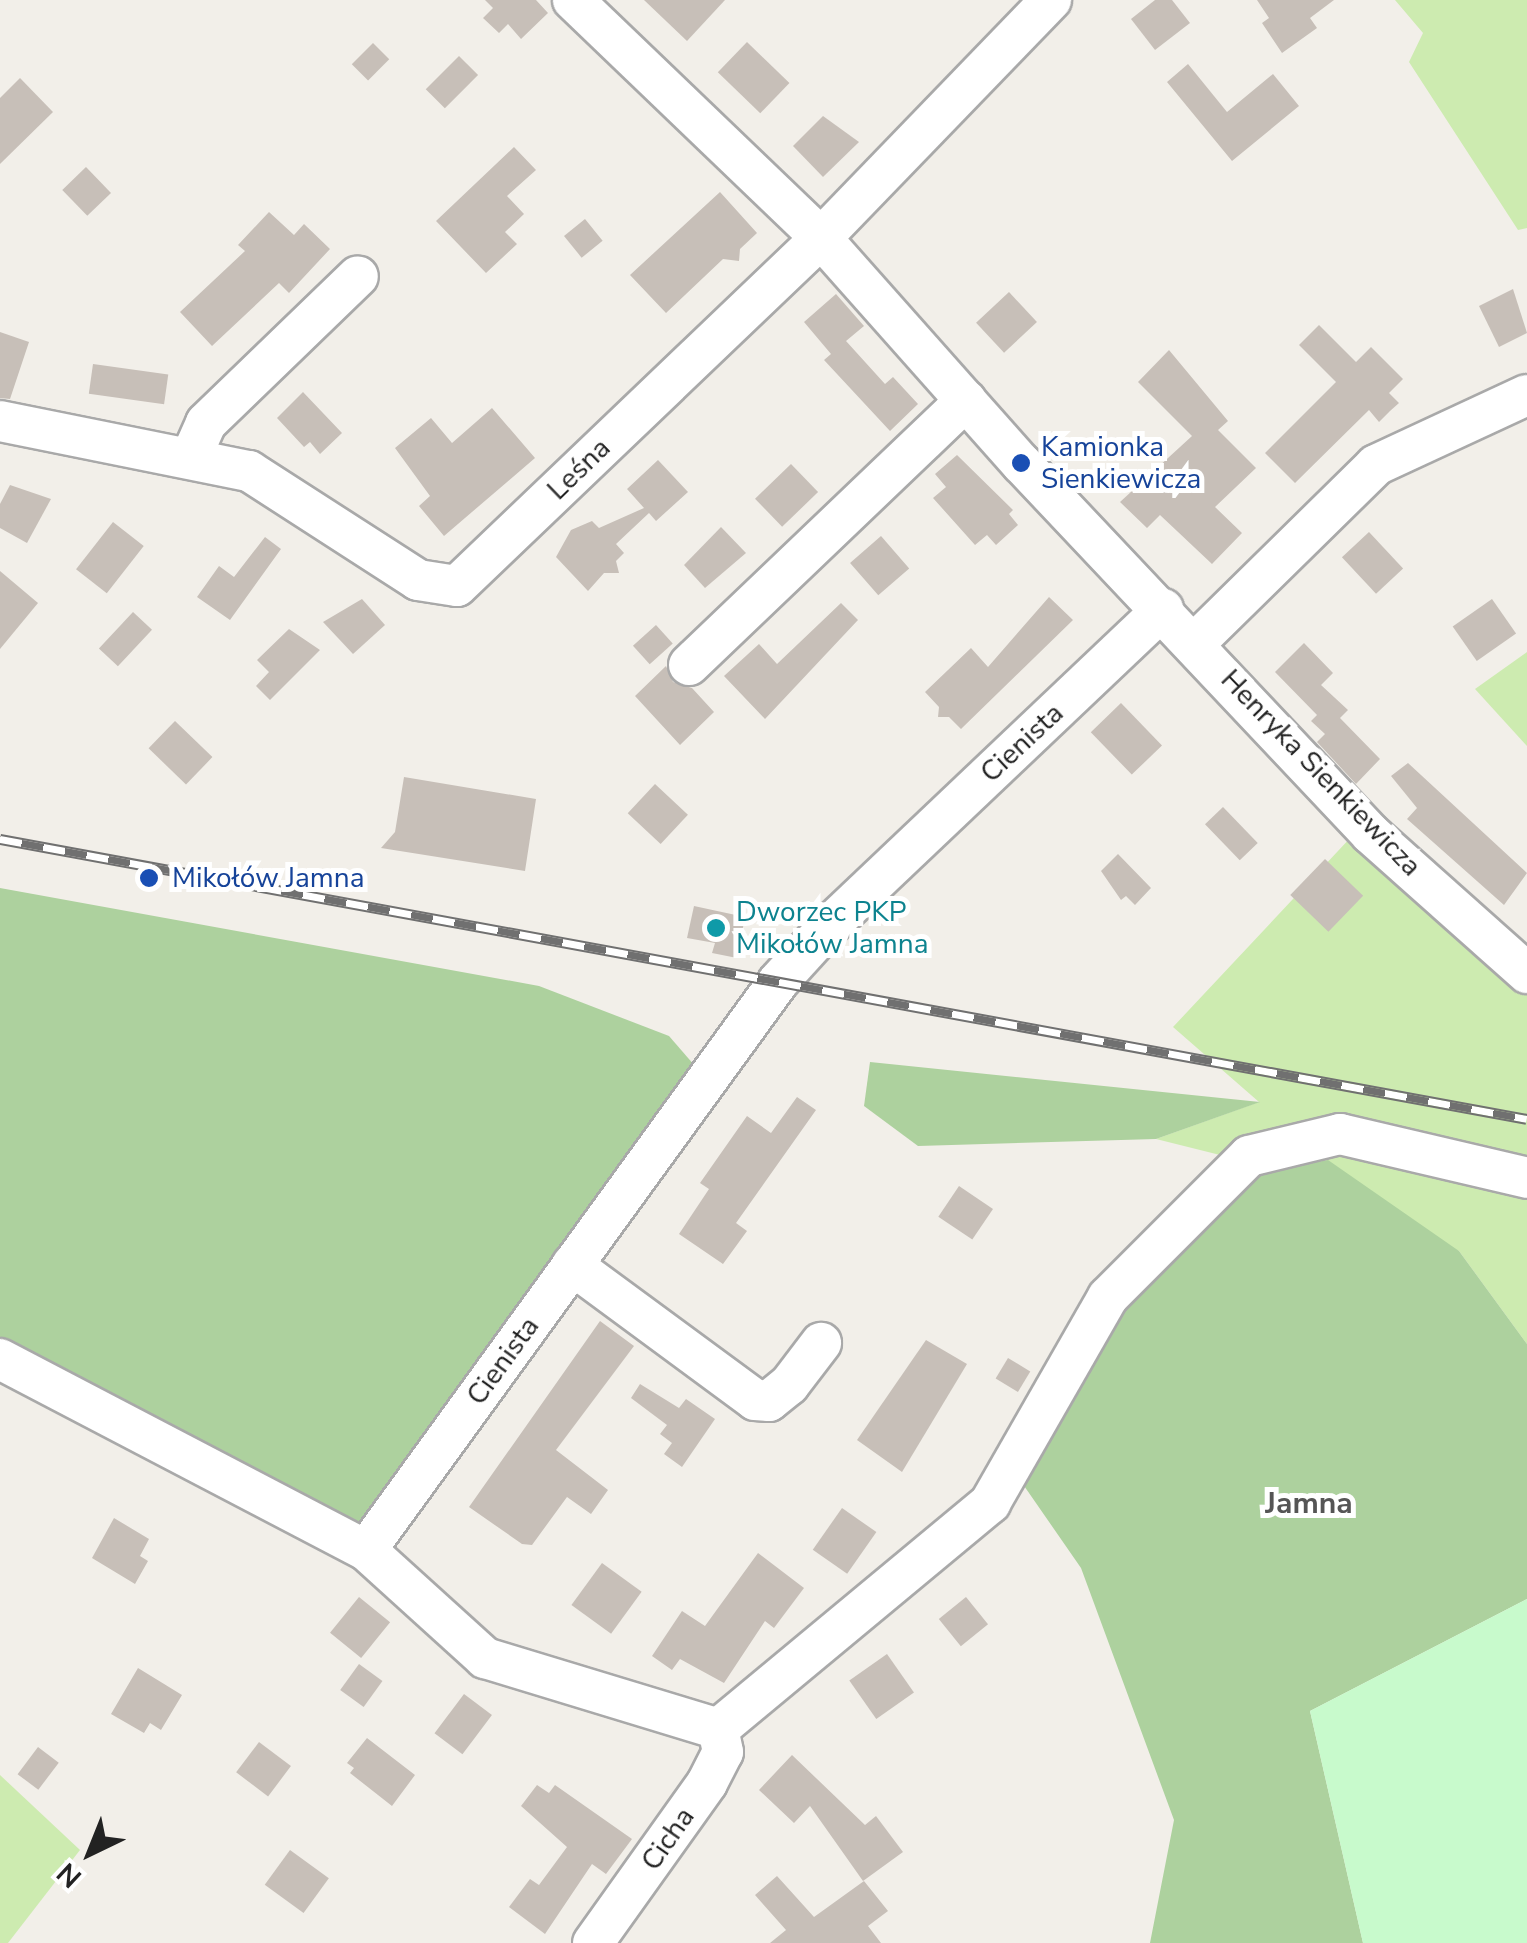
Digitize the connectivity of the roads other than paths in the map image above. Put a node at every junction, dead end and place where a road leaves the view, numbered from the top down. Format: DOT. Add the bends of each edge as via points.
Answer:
graph roads {
  1 [pos="572,0"];
  2 [pos="1051,0"];
  3 [pos="820,238"];
  4 [pos="358,276"];
  5 [pos="1527,395"];
  6 [pos="966,400"];
  7 [pos="0,420"];
  8 [pos="191,457"];
  9 [pos="1163,610"];
  10 [pos="1196,642"];
  11 [pos="689,664"];
  12 [pos="1527,973"];
  13 [pos="1527,1178"];
  14 [pos="572,1265"];
  15 [pos="821,1344"];
  16 [pos="0,1359"];
  17 [pos="366,1550"];
  18 [pos="718,1729"];
  19 [pos="594,1943"];
  1 -- 3 [label="street"];
  2 -- 3 [label="street, Leśna"];
  3 -- 6 [label="street"];
  3 -- 8 [label="street, Leśna" via="458,586 418,580 249,471"];
  4 -- 8 [label="street" via="206,424"];
  5 -- 10 [label="street" via="1376,465"];
  6 -- 9 [label="street"];
  6 -- 11 [label="street"];
  7 -- 8 [label="street, Leśna" via="138,452"];
  9 -- 10 [label="street, Henryka Sienkiewicza"];
  9 -- 14 [label="street, Cienista" via="778,982"];
  10 -- 12 [label="street, Henryka Sienkiewicza" via="1371,834"];
  13 -- 18 [label="street" via="1340,1134 1249,1156 1108,1298 990,1503"];
  14 -- 15 [label="street" via="755,1400 769,1402"];
  14 -- 17 [label="street, Cienista"];
  16 -- 17 [label="street"];
  17 -- 18 [label="street" via="485,1658"];
  18 -- 19 [label="street, Cicha" via="723,1752 708,1783"];
}
